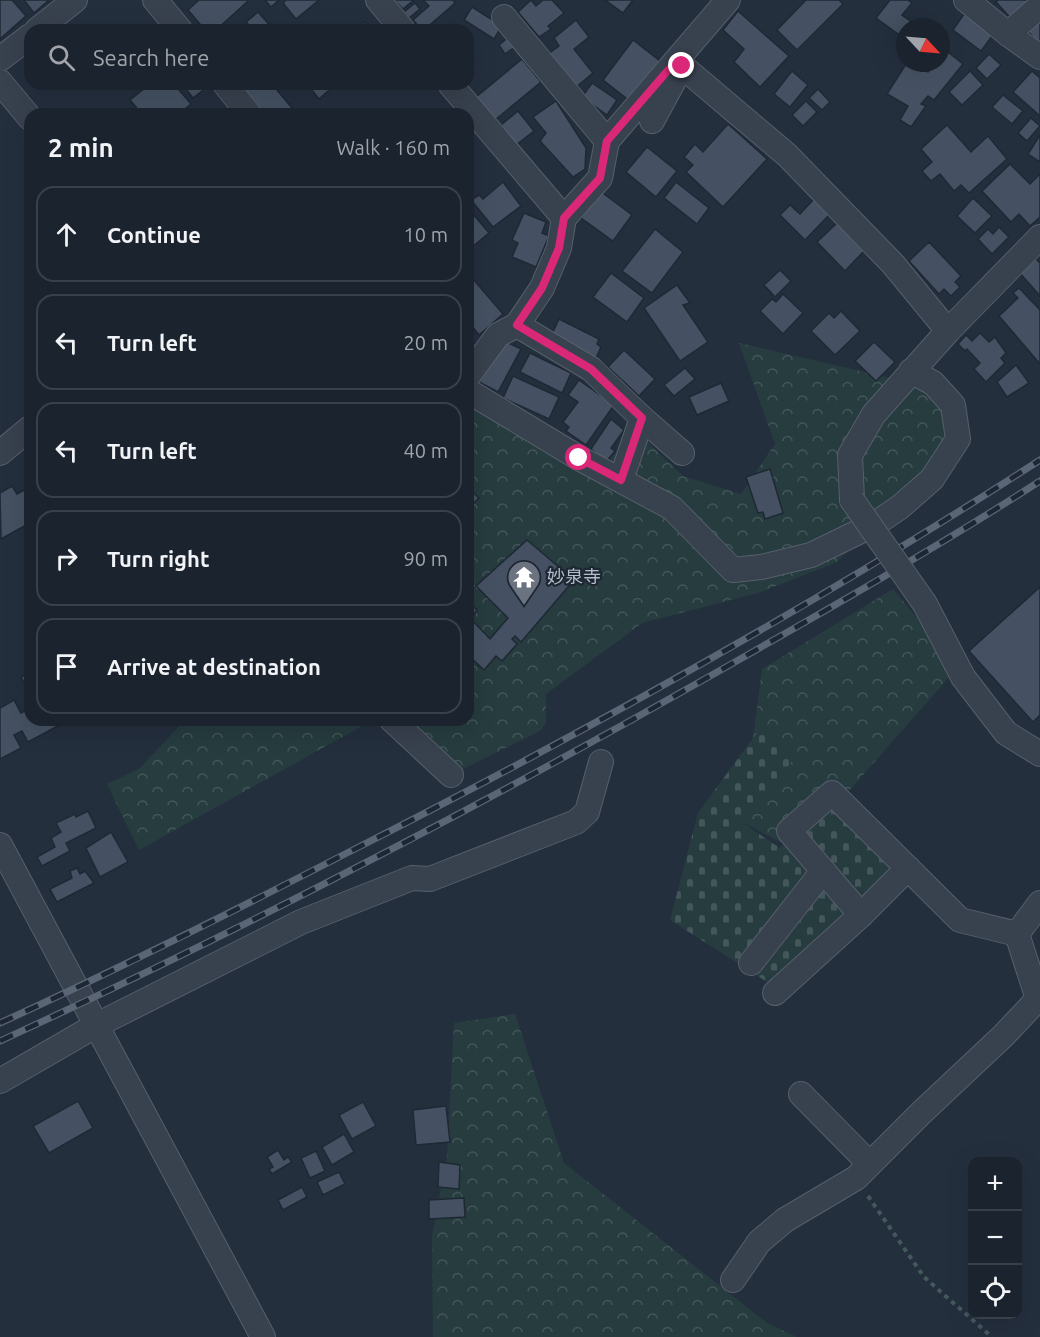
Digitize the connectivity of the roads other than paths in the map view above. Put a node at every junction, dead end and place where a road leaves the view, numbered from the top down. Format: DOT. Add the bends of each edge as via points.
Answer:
graph roads {
  1 [pos="75,0"];
  2 [pos="155,0"];
  3 [pos="378,0"];
  4 [pos="728,0"];
  5 [pos="966,0"];
  6 [pos="1040,6"];
  7 [pos="504,17"];
  8 [pos="45,24"];
  9 [pos="175,24"];
  10 [pos="399,24"];
  11 [pos="1008,34"];
  12 [pos="24,41"];
  13 [pos="1040,57"];
  14 [pos="0,59"];
  15 [pos="679,64"];
  16 [pos="0,82"];
  17 [pos="230,90"];
  18 [pos="455,90"];
  19 [pos="244,108"];
  20 [pos="470,108"];
  21 [pos="24,111"];
  22 [pos="474,112"];
  23 [pos="652,121"];
  24 [pos="607,141"];
  25 [pos="564,218"];
  26 [pos="1040,237"];
  27 [pos="517,325"];
  28 [pos="948,331"];
  29 [pos="474,368"];
  30 [pos="911,371"];
  31 [pos="474,395"];
  32 [pos="642,418"];
  33 [pos="24,433"];
  34 [pos="0,453"];
  35 [pos="682,453"];
  36 [pos="621,480"];
  37 [pos="399,726"];
  38 [pos="1040,754"];
  39 [pos="601,762"];
  40 [pos="452,775"];
  41 [pos="0,845"];
  42 [pos="908,868"];
  43 [pos="824,871"];
  44 [pos="1040,903"];
  45 [pos="861,915"];
  46 [pos="1017,934"];
  47 [pos="751,963"];
  48 [pos="775,993"];
  49 [pos="95,1026"];
  50 [pos="0,1081"];
  51 [pos="801,1094"];
  52 [pos="862,1171"];
  53 [pos="733,1280"];
  54 [pos="263,1337"];
  1 -- 8 [label="street"];
  2 -- 9 [label="street"];
  3 -- 10 [label="street"];
  4 -- 15 [label="street"];
  5 -- 11 [label="street"];
  6 -- 11 [label="street"];
  7 -- 24 [label="street"];
  11 -- 13 [label="street"];
  12 -- 14 [label="street"];
  15 -- 23 [label="street"];
  15 -- 24 [label="street"];
  15 -- 28 [label="street" via="787,155 893,264"];
  16 -- 21 [label="street"];
  17 -- 19 [label="street"];
  18 -- 20 [label="street"];
  22 -- 25 [label="street"];
  24 -- 25 [label="street" via="600,178"];
  25 -- 27 [label="street" via="559,248 542,288"];
  26 -- 28 [label="street"];
  27 -- 29 [label="street" via="498,335"];
  27 -- 32 [label="street" via="591,369"];
  28 -- 30 [label="street"];
  30 -- 36 [label="street" via="933,383 953,405 958,439 932,479 900,507 812,555 733,570 672,508"];
  30 -- 38 [label="street, bridge" via="874,414 850,455 852,500 925,604 977,696 1006,733"];
  31 -- 36 [label="street"];
  32 -- 35 [label="street"];
  32 -- 36 [label="street"];
  33 -- 34 [label="street"];
  37 -- 40 [label="street"];
  39 -- 49 [label="street" via="587,812 576,822 430,879 412,878 301,922"];
  41 -- 49 [label="street"];
  42 -- 43 [label="street" via="832,793 789,831"];
  42 -- 45 [label="street"];
  42 -- 46 [label="street" via="960,920"];
  43 -- 45 [label="street"];
  43 -- 47 [label="street"];
  44 -- 46 [label="street"];
  45 -- 48 [label="street"];
  46 -- 52 [label="street" via="1038,999"];
  49 -- 50 [label="street"];
  49 -- 54 [label="street"];
  51 -- 52 [label="street"];
  52 -- 53 [label="street" via="785,1220 759,1242"];
}
